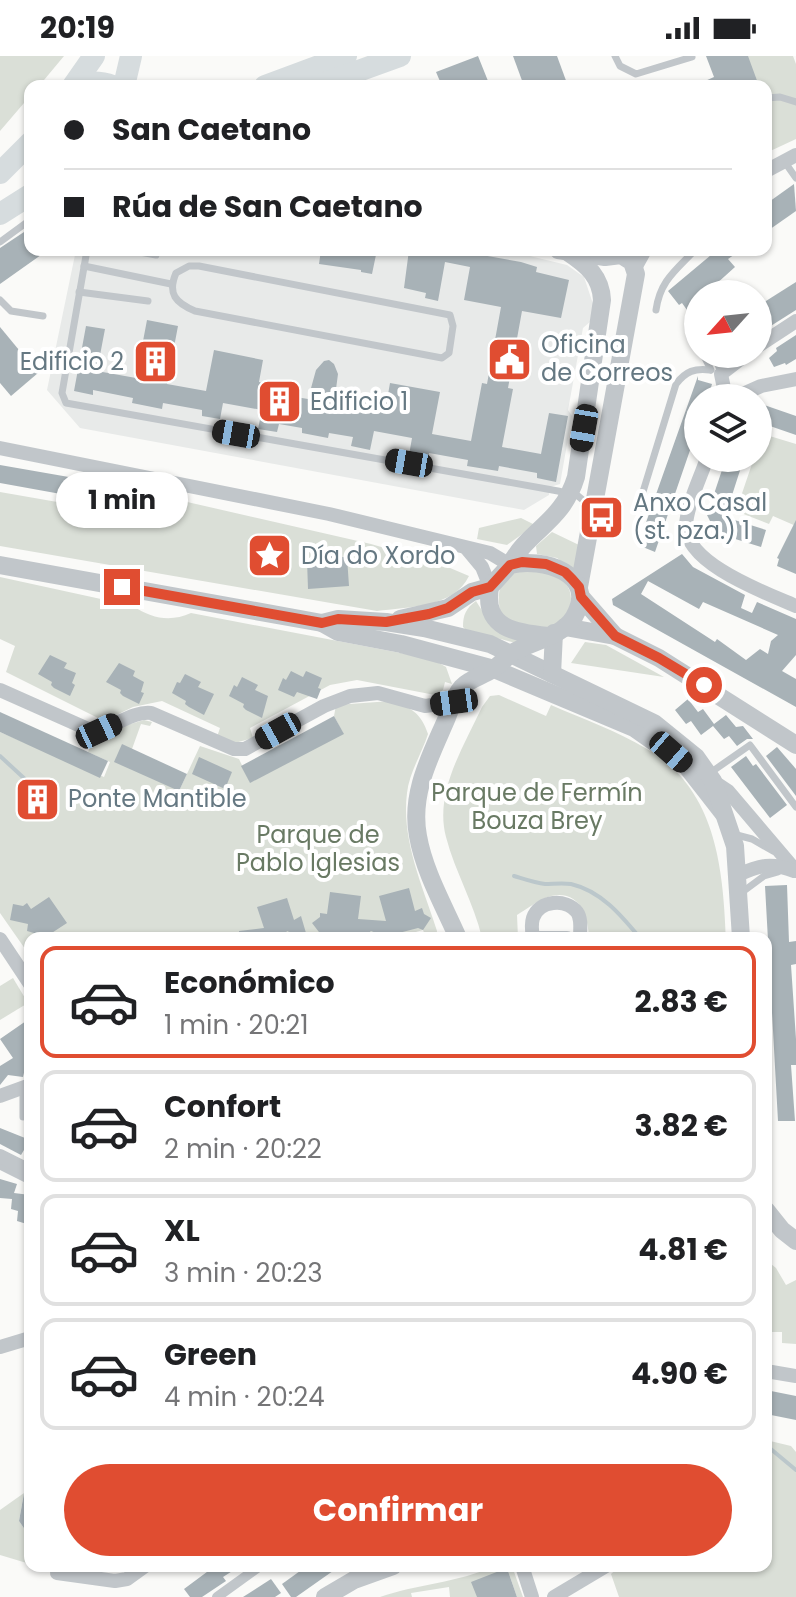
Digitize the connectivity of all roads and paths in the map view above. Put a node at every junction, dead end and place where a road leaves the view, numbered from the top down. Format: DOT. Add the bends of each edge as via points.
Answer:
graph roads {
  1 [pos="94,56"];
  2 [pos="131,56"];
  3 [pos="346,56"];
  4 [pos="400,56"];
  5 [pos="615,56"];
  6 [pos="692,57"];
  7 [pos="78,80"];
  8 [pos="125,80"];
  9 [pos="281,80"];
  10 [pos="338,80"];
  11 [pos="772,98"];
  12 [pos="796,102"];
  13 [pos="24,149"];
  14 [pos="790,158"];
  15 [pos="772,168"];
  16 [pos="0,173"];
  17 [pos="796,178"];
  18 [pos="24,199"];
  19 [pos="0,214"];
  20 [pos="24,224"];
  21 [pos="0,242"];
  22 [pos="86,256"];
  23 [pos="569,256"];
  24 [pos="592,256"];
  25 [pos="689,256"];
  26 [pos="626,262"];
  27 [pos="84,266"];
  28 [pos="598,282"];
  29 [pos="171,284"];
  30 [pos="79,292"];
  31 [pos="0,300"];
  32 [pos="148,301"];
  33 [pos="656,310"];
  34 [pos="43,316"];
  35 [pos="796,321"];
  36 [pos="772,337"];
  37 [pos="713,368"];
  38 [pos="716,368"];
  39 [pos="723,368"];
  40 [pos="716,372"];
  41 [pos="796,379"];
  42 [pos="721,384"];
  43 [pos="772,384"];
  44 [pos="0,448"];
  45 [pos="702,472"];
  46 [pos="582,486"];
  47 [pos="638,508"];
  48 [pos="593,513"];
  49 [pos="467,549"];
  50 [pos="0,565"];
  51 [pos="510,565"];
  52 [pos="490,587"];
  53 [pos="580,592"];
  54 [pos="462,600"];
  55 [pos="796,606"];
  56 [pos="386,622"];
  57 [pos="322,623"];
  58 [pos="556,632"];
  59 [pos="615,636"];
  60 [pos="452,646"];
  61 [pos="511,653"];
  62 [pos="494,669"];
  63 [pos="552,674"];
  64 [pos="0,690"];
  65 [pos="456,697"];
  66 [pos="425,706"];
  67 [pos="441,730"];
  68 [pos="795,742"];
  69 [pos="711,777"];
  70 [pos="796,807"];
  71 [pos="745,810"];
  72 [pos="723,813"];
  73 [pos="731,834"];
  74 [pos="794,870"];
  75 [pos="739,884"];
  76 [pos="455,932"];
  77 [pos="533,932"];
  78 [pos="580,932"];
  79 [pos="741,932"];
  80 [pos="0,939"];
  81 [pos="24,975"];
  82 [pos="24,1087"];
  83 [pos="0,1096"];
  84 [pos="24,1109"];
  85 [pos="23,1117"];
  86 [pos="0,1156"];
  87 [pos="0,1166"];
  88 [pos="24,1168"];
  89 [pos="24,1178"];
  90 [pos="772,1218"];
  91 [pos="796,1241"];
  92 [pos="24,1340"];
  93 [pos="0,1347"];
  94 [pos="772,1372"];
  95 [pos="796,1376"];
  96 [pos="137,1572"];
  97 [pos="252,1572"];
  98 [pos="376,1572"];
  99 [pos="524,1572"];
  100 [pos="596,1572"];
  101 [pos="57,1573"];
  102 [pos="217,1597"];
  103 [pos="325,1597"];
  104 [pos="532,1597"];
  105 [pos="554,1597"];
  1 -- 7 [label="main road"];
  2 -- 8 [label="main road"];
  3 -- 9 [label="main road"];
  4 -- 10 [label="main road"];
  5 -- 6 [label="lane" via="620,66 636,74"];
  11 -- 12 [label="lane"];
  13 -- 16 [label="main road"];
  14 -- 15 [label="street"];
  14 -- 17 [label="lane"];
  18 -- 19 [label="main road"];
  20 -- 21 [label="lane"];
  22 -- 27 [label="lane"];
  23 -- 28 [label="street"];
  24 -- 26 [label="street"];
  25 -- 33 [label="lane" via="665,282"];
  26 -- 28 [label="street" via="600,261"];
  26 -- 28 [label="street" via="627,292 620,295"];
  26 -- 46 [label="street"];
  27 -- 29 [label="lane"];
  27 -- 30 [label="lane"];
  28 -- 46 [label="street" via="602,310"];
  29 -- 29 [label="lane" via="179,305 195,311 442,358 449,353 450,315 199,266 176,273"];
  30 -- 32 [label="lane"];
  30 -- 46 [label="lane" via="62,393 66,403 550,491"];
  31 -- 34 [label="lane" via="11,311"];
  35 -- 36 [label="street"];
  37 -- 40 [label="lane"];
  38 -- 40 [label="lane"];
  39 -- 40 [label="street"];
  40 -- 42 [label="street"];
  40 -- 47 [label="lane" via="698,369 676,384"];
  41 -- 43 [label="street"];
  44 -- 49 [label="street" via="329,514"];
  45 -- 55 [label="street" via="686,521 690,545 705,560"];
  46 -- 48 [label="street"];
  46 -- 48 [label="lane"];
  46 -- 51 [label="street" via="517,551"];
  48 -- 53 [label="street"];
  49 -- 51 [label="street" via="490,553"];
  49 -- 52 [label="street"];
  50 -- 57 [label="street"];
  51 -- 52 [label="street"];
  51 -- 53 [label="street" via="546,564 565,572"];
  52 -- 54 [label="street"];
  52 -- 58 [label="street" via="491,611 499,622 517,633"];
  53 -- 58 [label="street" via="574,617"];
  53 -- 59 [label="street"];
  54 -- 56 [label="street" via="429,614"];
  54 -- 60 [label="street"];
  56 -- 57 [label="street"];
  56 -- 60 [label="street"];
  57 -- 60 [label="street" via="338,632 387,641"];
  58 -- 59 [label="street"];
  58 -- 61 [label="street"];
  58 -- 63 [label="street"];
  59 -- 68 [label="street"];
  60 -- 61 [label="street" via="490,644"];
  60 -- 62 [label="street"];
  60 -- 65 [label="street"];
  61 -- 62 [label="street"];
  61 -- 63 [label="street"];
  62 -- 65 [label="street" via="475,678"];
  62 -- 72 [label="street" via="647,735 684,763"];
  63 -- 69 [label="street" via="654,723 690,751"];
  64 -- 66 [label="street" via="90,730 151,713 234,749 245,749 350,696 378,693"];
  65 -- 66 [label="street"];
  65 -- 67 [label="street"];
  66 -- 67 [label="street"];
  67 -- 76 [label="street" via="420,782 417,830"];
  69 -- 70 [label="lane" via="750,745"];
  69 -- 71 [label="street"];
  69 -- 72 [label="street"];
  71 -- 72 [label="street"];
  71 -- 74 [label="street"];
  72 -- 73 [label="street"];
  73 -- 74 [label="lane" via="762,844"];
  73 -- 75 [label="street"];
  74 -- 75 [label="street" via="770,864 755,867"];
  75 -- 79 [label="street"];
  77 -- 78 [label="street" via="537,912 562,902 576,911"];
  80 -- 81 [label="street"];
  82 -- 83 [label="street"];
  84 -- 85 [label="lane"];
  86 -- 88 [label="street"];
  87 -- 89 [label="lane"];
  90 -- 91 [label="street"];
  92 -- 93 [label="street"];
  94 -- 95 [label="street"];
  96 -- 101 [label="street" via="115,1581"];
  97 -- 102 [label="street"];
  98 -- 103 [label="street"];
  99 -- 104 [label="street"];
  100 -- 105 [label="street"];
}
